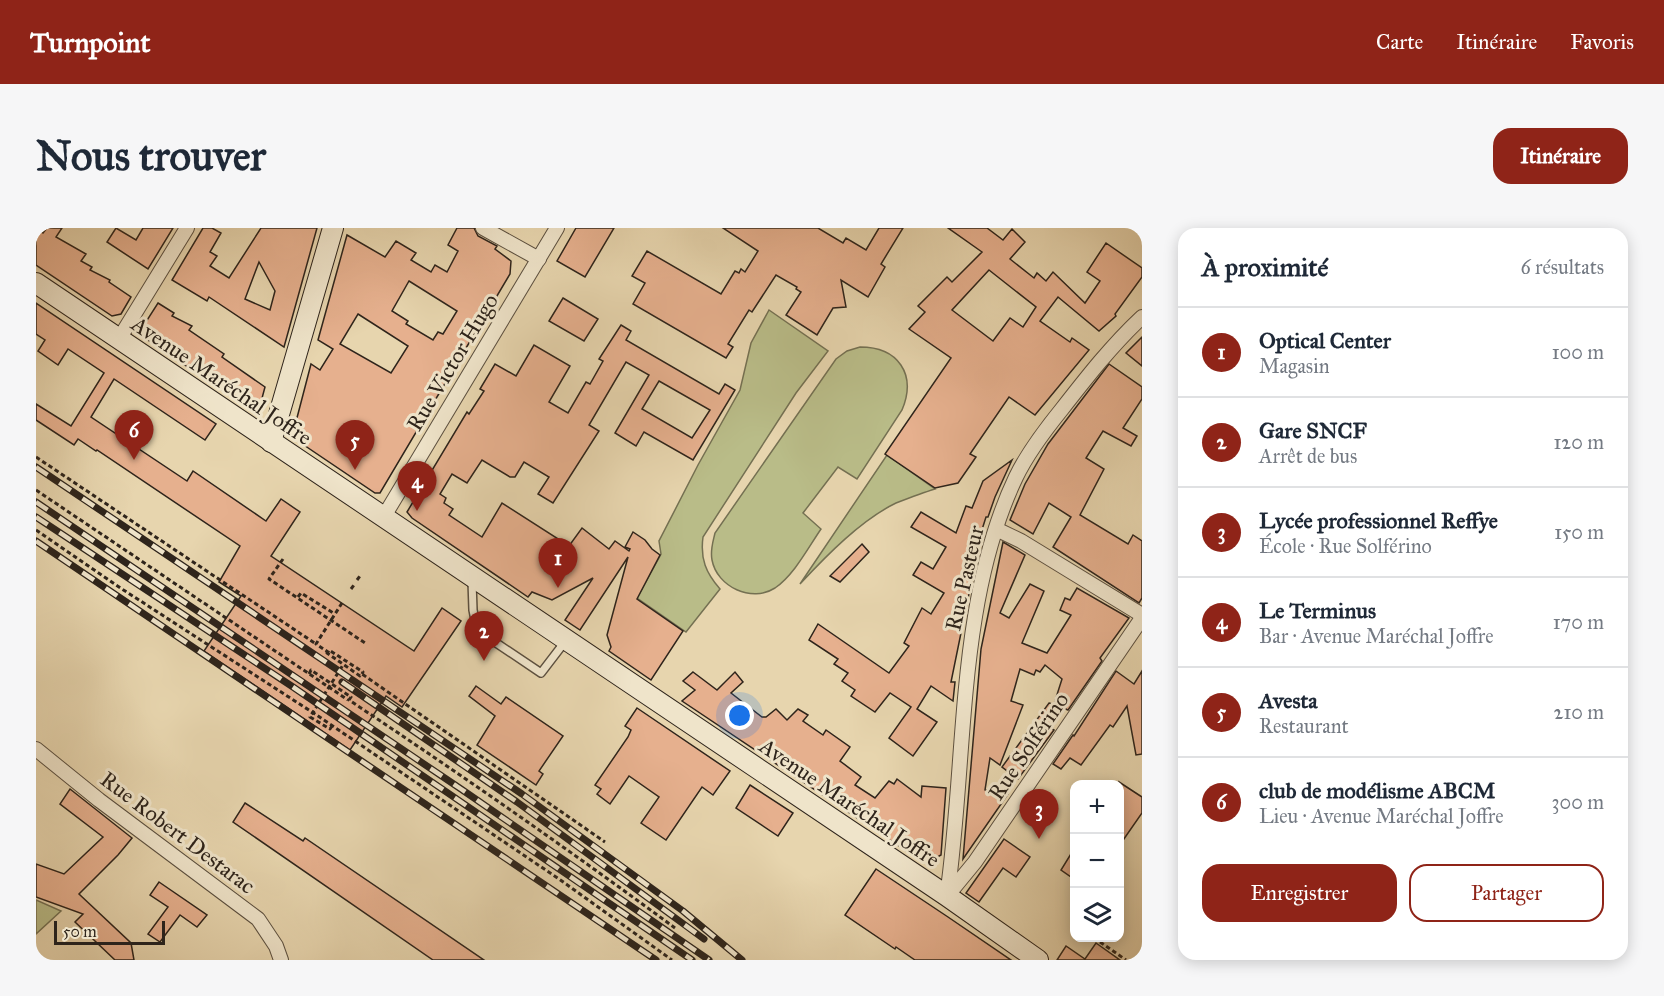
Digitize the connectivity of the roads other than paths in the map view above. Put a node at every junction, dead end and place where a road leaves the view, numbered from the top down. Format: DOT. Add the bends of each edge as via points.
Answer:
graph roads {
  1 [pos="187,228"];
  2 [pos="333,228"];
  3 [pos="483,228"];
  4 [pos="558,228"];
  5 [pos="538,259"];
  6 [pos="36,284"];
  7 [pos="1142,317"];
  8 [pos="119,339"];
  9 [pos="271,442"];
  10 [pos="383,518"];
  11 [pos="996,529"];
  12 [pos="472,578"];
  13 [pos="1142,617"];
  14 [pos="566,640"];
  15 [pos="36,749"];
  16 [pos="946,896"];
  17 [pos="281,960"];
  18 [pos="1038,960"];
  1 -- 8 [label="street"];
  2 -- 9 [label="main road"];
  3 -- 5 [label="street"];
  4 -- 5 [label="street, Rue Victor Hugo"];
  5 -- 10 [label="street, Rue Victor Hugo"];
  6 -- 8 [label="main road, Avenue Maréchal Joffre"];
  7 -- 11 [label="street, Rue Pasteur" via="1095,366 1044,432 1016,477"];
  8 -- 9 [label="main road, Avenue Maréchal Joffre"];
  9 -- 10 [label="main road, Avenue Maréchal Joffre"];
  10 -- 12 [label="main road, Avenue Maréchal Joffre"];
  11 -- 13 [label="street"];
  11 -- 16 [label="street, Rue Pasteur" via="970,649 954,846"];
  12 -- 14 [label="main road, Avenue Maréchal Joffre"];
  12 -- 14 [label="lane" via="477,630 541,673"];
  13 -- 16 [label="street, Rue Solférino" via="975,862"];
  14 -- 16 [label="main road, Avenue Maréchal Joffre"];
  15 -- 17 [label="street, Rue Robert Destarac" via="258,919"];
  16 -- 18 [label="main road, Avenue Maréchal Joffre"];
}
